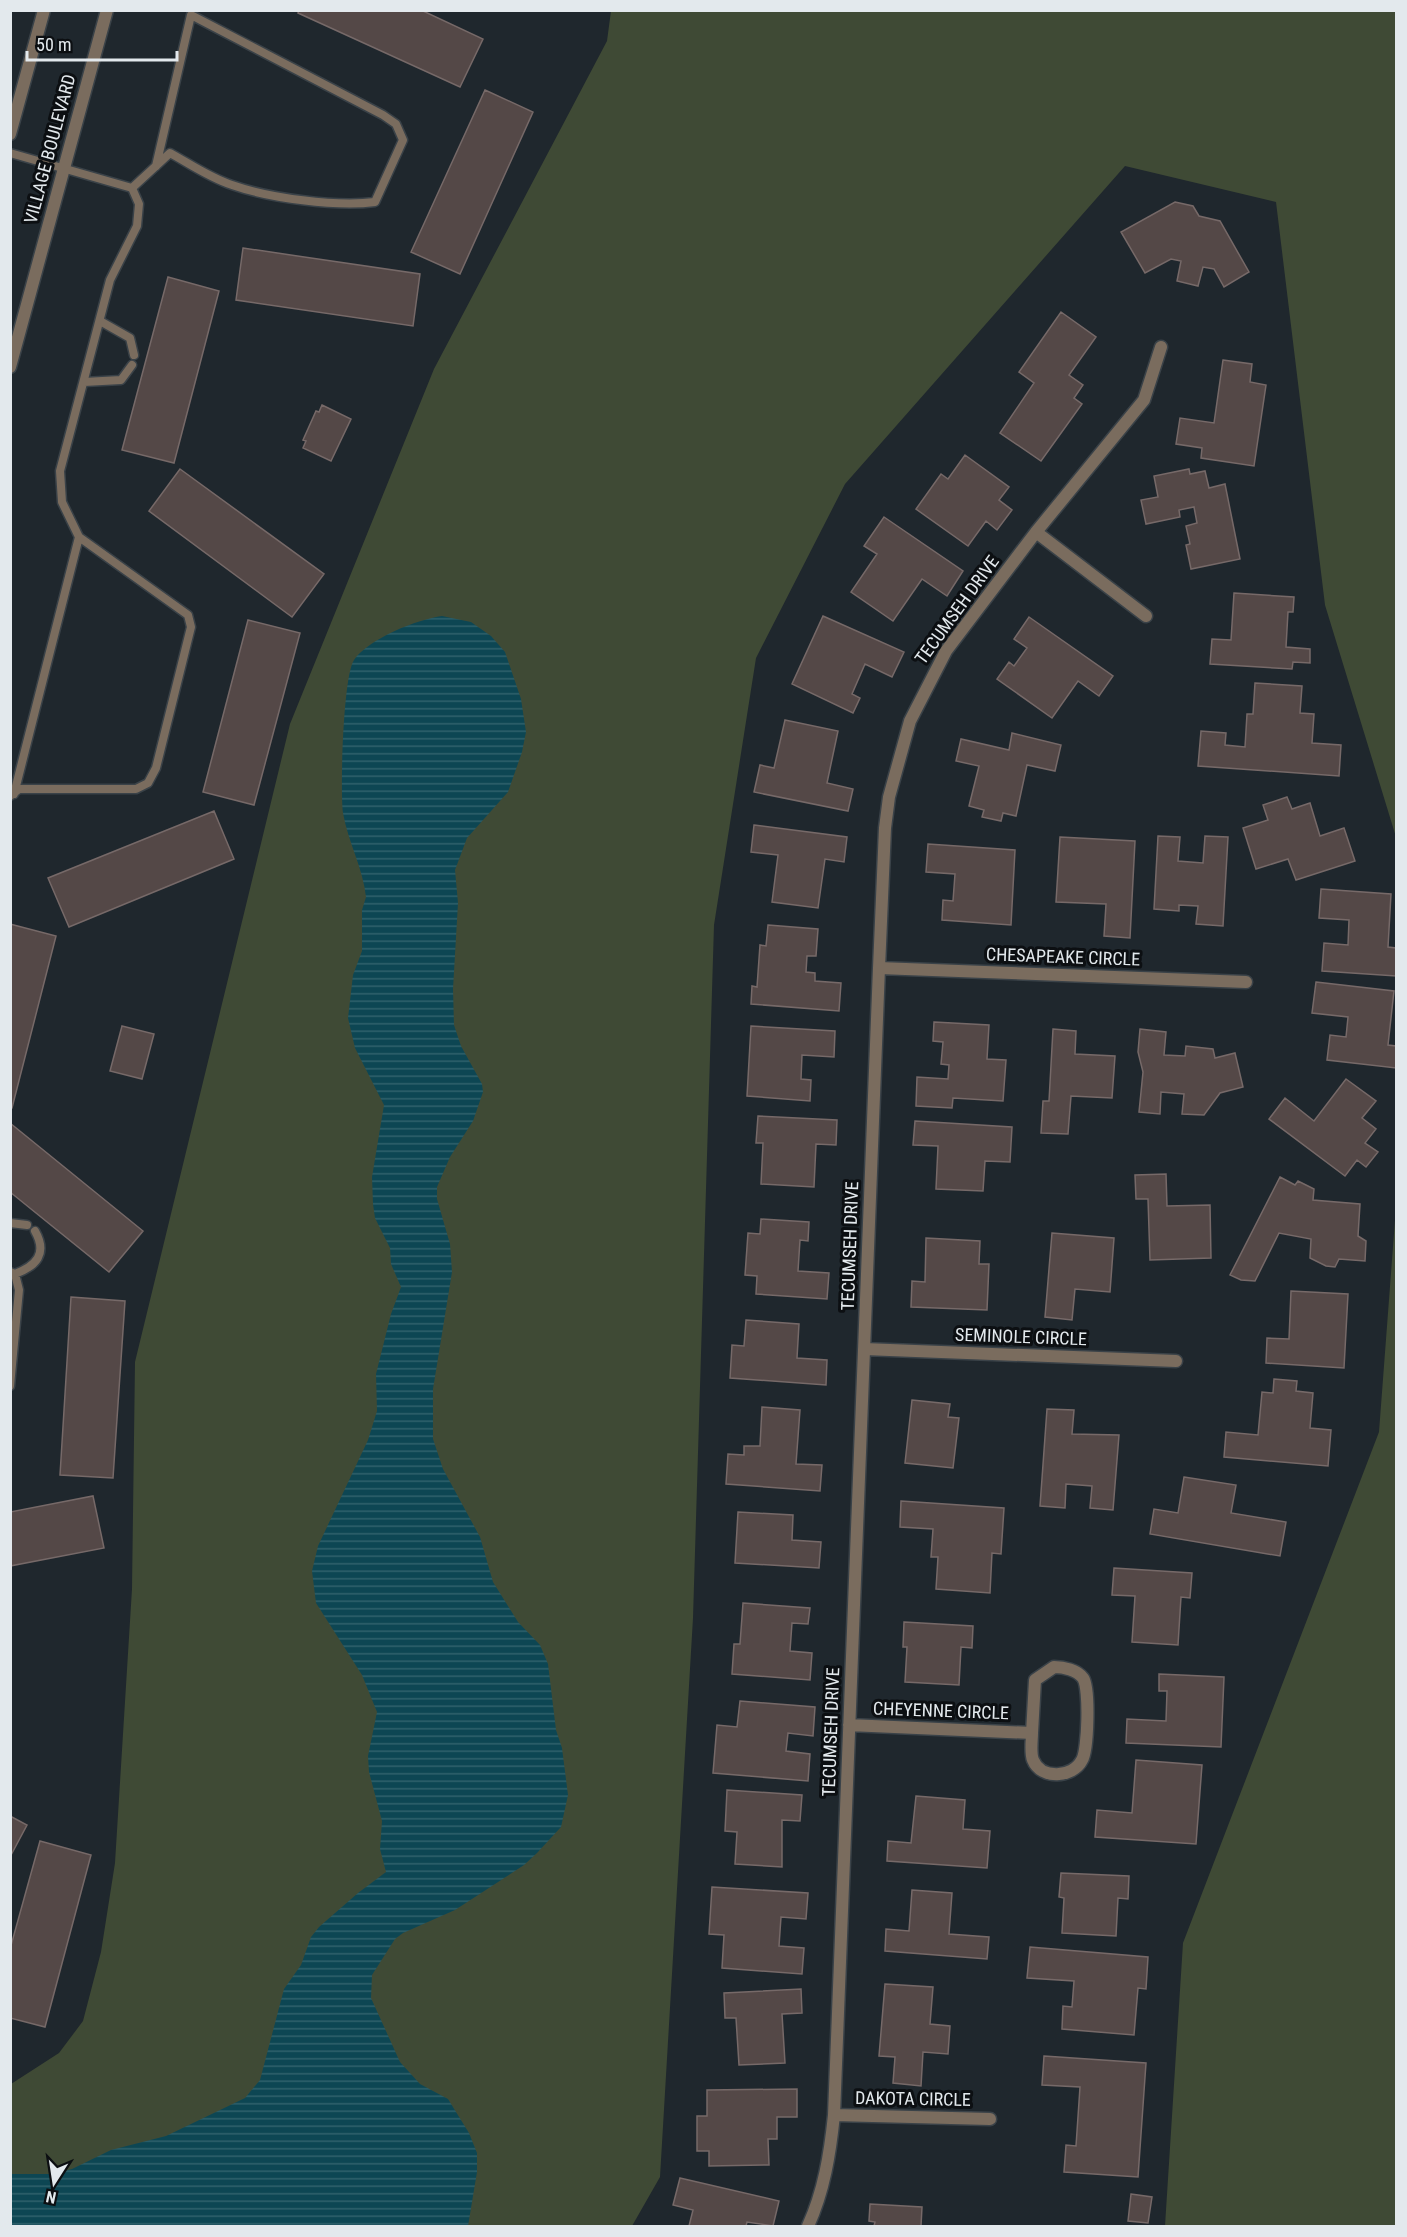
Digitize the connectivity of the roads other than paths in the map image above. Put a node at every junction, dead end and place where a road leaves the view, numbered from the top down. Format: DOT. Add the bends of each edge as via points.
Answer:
graph roads {
  1 [pos="44,10"];
  2 [pos="107,10"];
  3 [pos="191,13"];
  4 [pos="10,134"];
  5 [pos="10,153"];
  6 [pos="156,166"];
  7 [pos="64,168"];
  8 [pos="132,188"];
  9 [pos="100,321"];
  10 [pos="1161,347"];
  11 [pos="134,356"];
  12 [pos="132,365"];
  13 [pos="10,367"];
  14 [pos="84,382"];
  15 [pos="1036,532"];
  16 [pos="79,537"];
  17 [pos="1146,616"];
  18 [pos="12,795"];
  19 [pos="879,968"];
  20 [pos="1246,982"];
  21 [pos="10,1223"];
  22 [pos="27,1224"];
  23 [pos="35,1231"];
  24 [pos="13,1273"];
  25 [pos="864,1349"];
  26 [pos="1176,1361"];
  27 [pos="10,1386"];
  28 [pos="849,1725"];
  29 [pos="1032,1733"];
  30 [pos="834,2115"];
  31 [pos="990,2119"];
  32 [pos="808,2226"];
  1 -- 4 [label="street"];
  2 -- 7 [label="street, VILLAGE BOULEVARD"];
  3 -- 6 [label="lane"];
  3 -- 6 [label="lane" via="383,115 396,124 403,140 375,202 355,204 261,194 230,185 170,153"];
  5 -- 7 [label="lane"];
  6 -- 8 [label="lane"];
  7 -- 8 [label="lane"];
  7 -- 13 [label="street, VILLAGE BOULEVARD"];
  8 -- 9 [label="lane" via="139,204 137,226 110,280"];
  9 -- 11 [label="lane" via="129,338"];
  9 -- 14 [label="lane"];
  10 -- 15 [label="street, TECUMSEH DRIVE" via="1144,400"];
  12 -- 14 [label="lane" via="121,380"];
  14 -- 16 [label="lane" via="60,471 62,502"];
  15 -- 17 [label="street"];
  15 -- 19 [label="street, TECUMSEH DRIVE" via="946,651 899,751 886,818"];
  16 -- 18 [label="lane"];
  16 -- 18 [label="lane" via="188,615 191,627 156,768 148,783 136,789 19,789"];
  19 -- 20 [label="street, CHESAPEAKE CIRCLE"];
  19 -- 25 [label="street, TECUMSEH DRIVE"];
  21 -- 22 [label="lane"];
  23 -- 24 [label="lane" via="41,1241 39,1260 32,1268"];
  24 -- 27 [label="lane" via="20,1290"];
  25 -- 26 [label="street, SEMINOLE CIRCLE"];
  25 -- 28 [label="street, TECUMSEH DRIVE"];
  28 -- 29 [label="street, CHEYENNE CIRCLE"];
  28 -- 30 [label="street, TECUMSEH DRIVE"];
  29 -- 29 [label="street, CHEYENNE CIRCLE" via="1035,1680 1054,1667 1077,1673 1086,1684 1087,1694 1085,1751 1079,1765 1056,1775 1039,1768 1032,1760"];
  30 -- 31 [label="street, DAKOTA CIRCLE"];
  30 -- 32 [label="street, TECUMSEH DRIVE" via="830,2156"];
}
